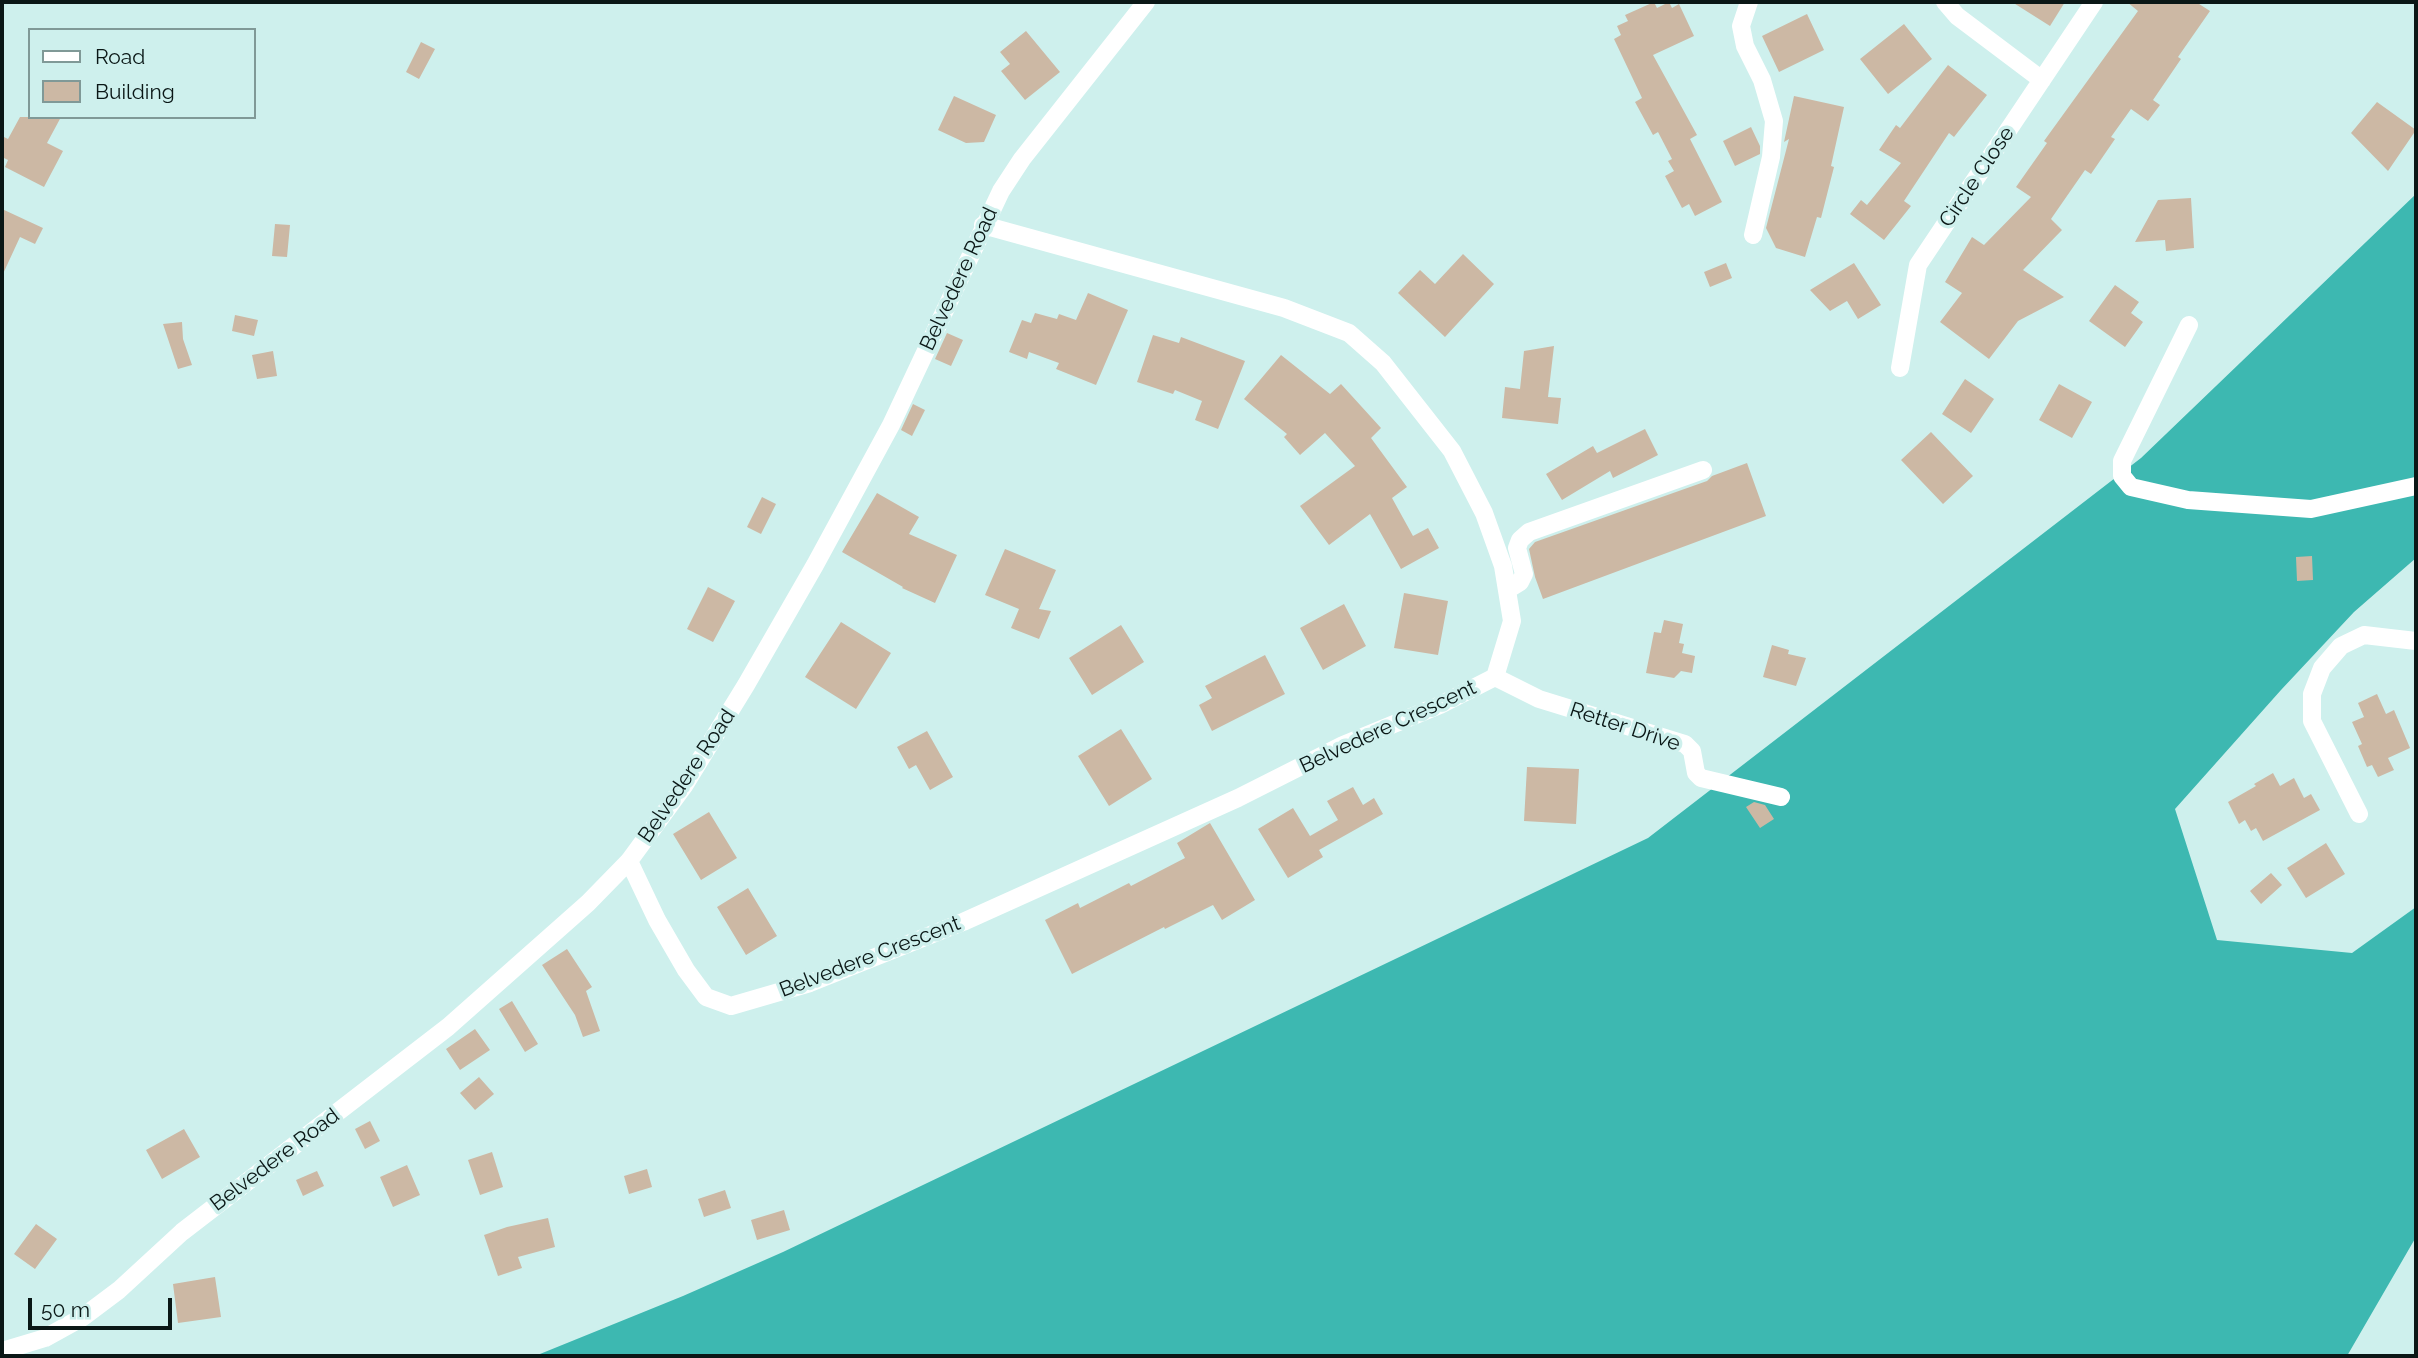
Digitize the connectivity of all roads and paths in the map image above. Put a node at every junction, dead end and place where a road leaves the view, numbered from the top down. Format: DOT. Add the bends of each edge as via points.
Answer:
graph roads {
  1 [pos="1146,2"];
  2 [pos="1749,2"];
  3 [pos="1945,2"];
  4 [pos="2094,2"];
  5 [pos="2042,80"];
  6 [pos="983,225"];
  7 [pos="1753,235"];
  8 [pos="2189,325"];
  9 [pos="1900,368"];
  10 [pos="1703,470"];
  11 [pos="2416,486"];
  12 [pos="1507,590"];
  13 [pos="2416,642"];
  14 [pos="1495,677"];
  15 [pos="1781,797"];
  16 [pos="2359,814"];
  17 [pos="629,861"];
  18 [pos="2,1350"];
  1 -- 6 [label="street, Belvedere Road" via="1022,159"];
  2 -- 7 [label="street" via="1741,26 1745,46 1762,80 1774,121 1771,157"];
  3 -- 5 [label="street"];
  4 -- 5 [label="street, Circle Close"];
  5 -- 9 [label="street, Circle Close" via="1918,265"];
  6 -- 12 [label="street, Belvedere Crescent" via="1284,308 1349,333 1383,363 1452,451 1483,513"];
  6 -- 17 [label="street, Belvedere Road" via="891,425 815,565 684,786"];
  8 -- 11 [label="street" via="2122,461 2122,476 2131,487 2188,500 2311,509"];
  10 -- 12 [label="street" via="1529,532 1517,548 1524,574"];
  12 -- 14 [label="street, Belvedere Crescent" via="1512,621"];
  13 -- 16 [label="street" via="2364,635 2340,646 2322,668 2312,694 2312,721"];
  14 -- 15 [label="street, Retter Drive" via="1539,699 1685,744 1701,778"];
  14 -- 17 [label="street, Belvedere Crescent" via="963,922 810,984 731,1006 706,996 686,970"];
  17 -- 18 [label="street, Belvedere Road" via="448,1027 182,1232 110,1297 45,1338"];
}
